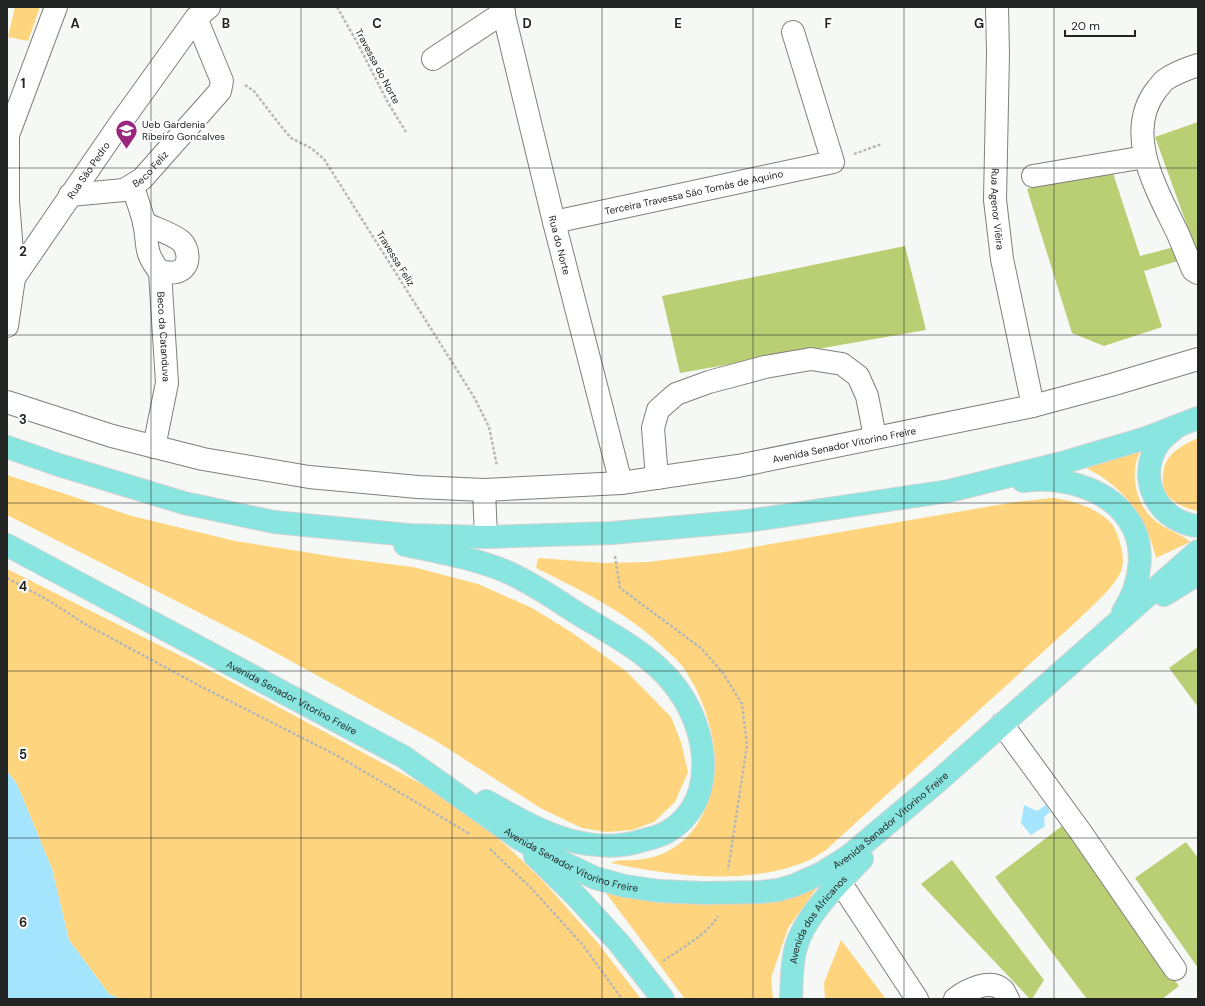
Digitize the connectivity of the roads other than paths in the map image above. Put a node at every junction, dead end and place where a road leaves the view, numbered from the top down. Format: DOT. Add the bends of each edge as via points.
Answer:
graph roads {
  1 [pos="56,7"];
  2 [pos="997,7"];
  3 [pos="503,10"];
  4 [pos="202,12"];
  5 [pos="792,32"];
  6 [pos="433,59"];
  7 [pos="1198,65"];
  8 [pos="8,135"];
  9 [pos="1145,157"];
  10 [pos="1033,176"];
  11 [pos="133,186"];
  12 [pos="70,195"];
  13 [pos="554,222"];
  14 [pos="144,223"];
  15 [pos="160,272"];
  16 [pos="1198,273"];
  17 [pos="14,278"];
  18 [pos="7,326"];
  19 [pos="1198,359"];
  20 [pos="7,402"];
  21 [pos="1033,406"];
  22 [pos="1188,422"];
  23 [pos="875,437"];
  24 [pos="7,446"];
  25 [pos="154,447"];
  26 [pos="657,478"];
  27 [pos="621,483"];
  28 [pos="493,490"];
  29 [pos="949,491"];
  30 [pos="274,522"];
  31 [pos="1198,526"];
  32 [pos="486,537"];
  33 [pos="7,545"];
  34 [pos="1198,551"];
  35 [pos="1198,574"];
  36 [pos="1117,624"];
  37 [pos="1002,724"];
  38 [pos="404,758"];
  39 [pos="937,782"];
  40 [pos="518,838"];
  41 [pos="840,882"];
  42 [pos="1175,969"];
  43 [pos="663,999"];
  44 [pos="791,999"];
  45 [pos="917,999"];
  46 [pos="955,999"];
  47 [pos="1008,999"];
  1 -- 8 [label="street"];
  2 -- 21 [label="street, Rua Agenor Viêira" via="995,200 1002,259"];
  3 -- 6 [label="street"];
  3 -- 13 [label="street, Rua do Norte"];
  4 -- 11 [label="street, Beco Feliz" via="222,81 220,91"];
  4 -- 12 [label="street, Rua São Pedro" via="118,125"];
  5 -- 13 [label="street, Terceira Travessa São Tomás de Aquino" via="833,162"];
  7 -- 9 [label="street" via="1165,80 1150,98 1142,134"];
  8 -- 17 [label="street" via="8,201"];
  9 -- 10 [label="street"];
  9 -- 16 [label="street" via="1193,270"];
  11 -- 12 [label="street, Beco Feliz" via="124,190"];
  11 -- 14 [label="street"];
  12 -- 17 [label="street, Rua São Pedro"];
  13 -- 27 [label="street, Rua do Norte"];
  14 -- 15 [label="street" via="148,254"];
  14 -- 15 [label="street" via="180,240 186,247 186,263 180,271"];
  15 -- 25 [label="street, Beco da Catanduva" via="167,383"];
  17 -- 18 [label="street"];
  19 -- 21 [label="street, Avenida Senador Vitorino Freire"];
  20 -- 25 [label="street, Avenida Senador Vitorino Freire"];
  21 -- 23 [label="street, Avenida Senador Vitorino Freire"];
  22 -- 29 [label="main road" via="1146,438"];
  22 -- 31 [label="main road" via="1157,445 1149,472 1150,485 1155,498 1170,517"];
  23 -- 26 [label="street, Avenida Senador Vitorino Freire" via="738,466"];
  23 -- 26 [label="street" via="867,396 858,376 842,364 811,358 709,382 676,394 658,410 653,428"];
  24 -- 30 [label="main road" via="59,465 184,503"];
  25 -- 28 [label="street, Avenida Senador Vitorino Freire" via="203,459 309,477 418,487"];
  26 -- 27 [label="street, Avenida Senador Vitorino Freire"];
  27 -- 28 [label="street, Avenida Senador Vitorino Freire"];
  28 -- 32 [label="street"];
  29 -- 32 [label="main road" via="748,521 612,534"];
  29 -- 36 [label="main road" via="1027,480 1049,480 1089,489 1117,507 1128,519 1135,533 1140,560 1133,594"];
  30 -- 32 [label="main road" via="408,535"];
  30 -- 38 [label="main road" via="457,555 506,572 531,584 634,648 669,679 684,698 696,724 704,761 703,779 698,796 681,822 655,837 633,844 608,846 564,839 542,831"];
  33 -- 38 [label="main road, Avenida Senador Vitorino Freire"];
  34 -- 36 [label="main road, Avenida Senador Vitorino Freire"];
  35 -- 36 [label="main road, Avenida Senador Vitorino Freire"];
  36 -- 37 [label="main road, Avenida Senador Vitorino Freire"];
  37 -- 39 [label="main road, Avenida Senador Vitorino Freire"];
  37 -- 42 [label="street"];
  38 -- 40 [label="main road, Avenida Senador Vitorino Freire"];
  39 -- 40 [label="main road, Avenida Senador Vitorino Freire" via="849,856 822,873 778,890 724,894 659,891 625,886 595,878"];
  39 -- 41 [label="main road, Avenida dos Africanos"];
  40 -- 43 [label="main road" via="619,943"];
  41 -- 44 [label="main road, Avenida dos Africanos" via="809,919 800,937 793,959"];
  41 -- 45 [label="street"];
  46 -- 47 [label="street" via="978,987 994,985 1004,991"];
}
